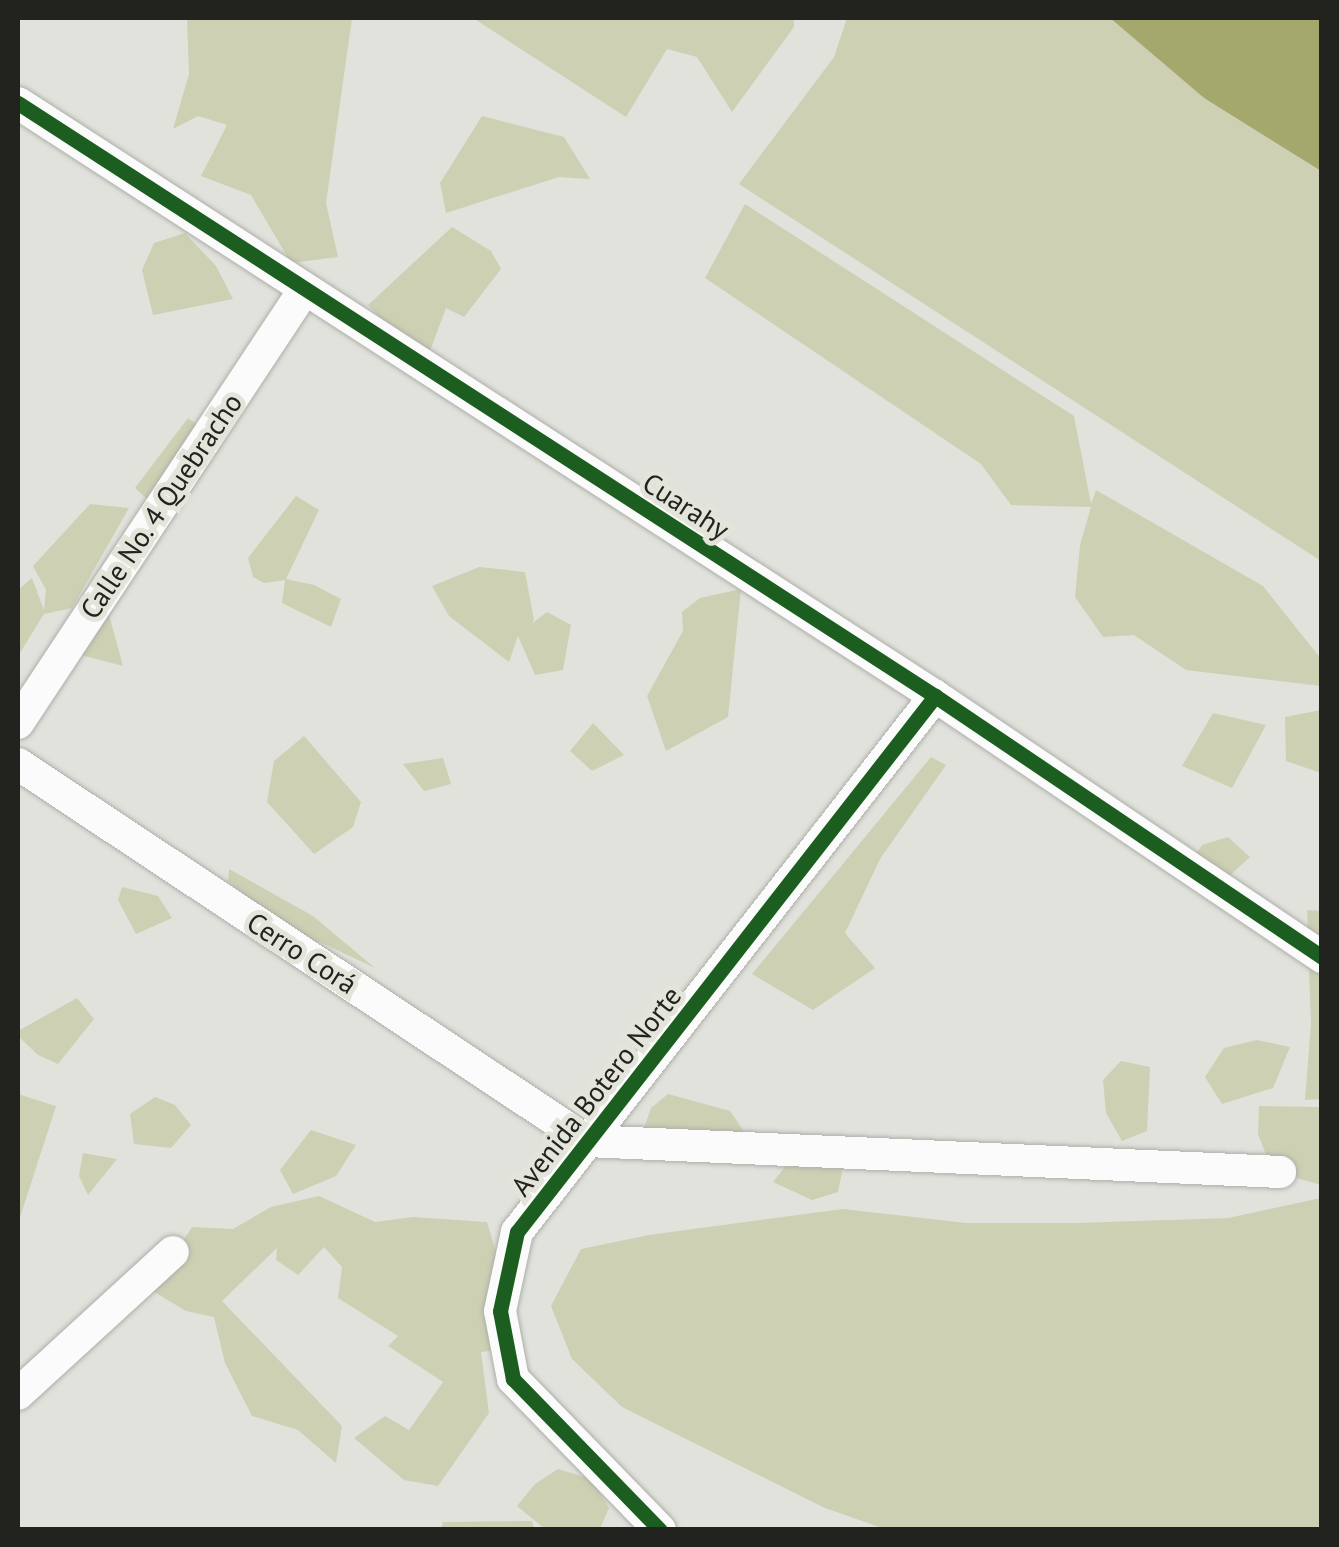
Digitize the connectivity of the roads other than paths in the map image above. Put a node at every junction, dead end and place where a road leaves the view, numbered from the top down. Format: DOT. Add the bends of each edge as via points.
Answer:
graph roads {
  1 [pos="18,103"];
  2 [pos="304,290"];
  3 [pos="935,696"];
  4 [pos="18,722"];
  5 [pos="18,764"];
  6 [pos="1322,958"];
  7 [pos="588,1142"];
  8 [pos="1280,1172"];
  9 [pos="174,1252"];
  10 [pos="18,1394"];
  11 [pos="660,1530"];
  1 -- 2 [label="street, Cuarahy"];
  2 -- 3 [label="street, Cuarahy"];
  2 -- 4 [label="street, Calle No. 4 Quebracho"];
  3 -- 6 [label="street, Cuarahy"];
  3 -- 7 [label="street, Avenida Botero Norte"];
  5 -- 7 [label="street, Cerro Corá"];
  7 -- 8 [label="street"];
  7 -- 11 [label="street, Avenida Botero Norte" via="518,1232 500,1311 504,1347 514,1379"];
  9 -- 10 [label="street"];
}
